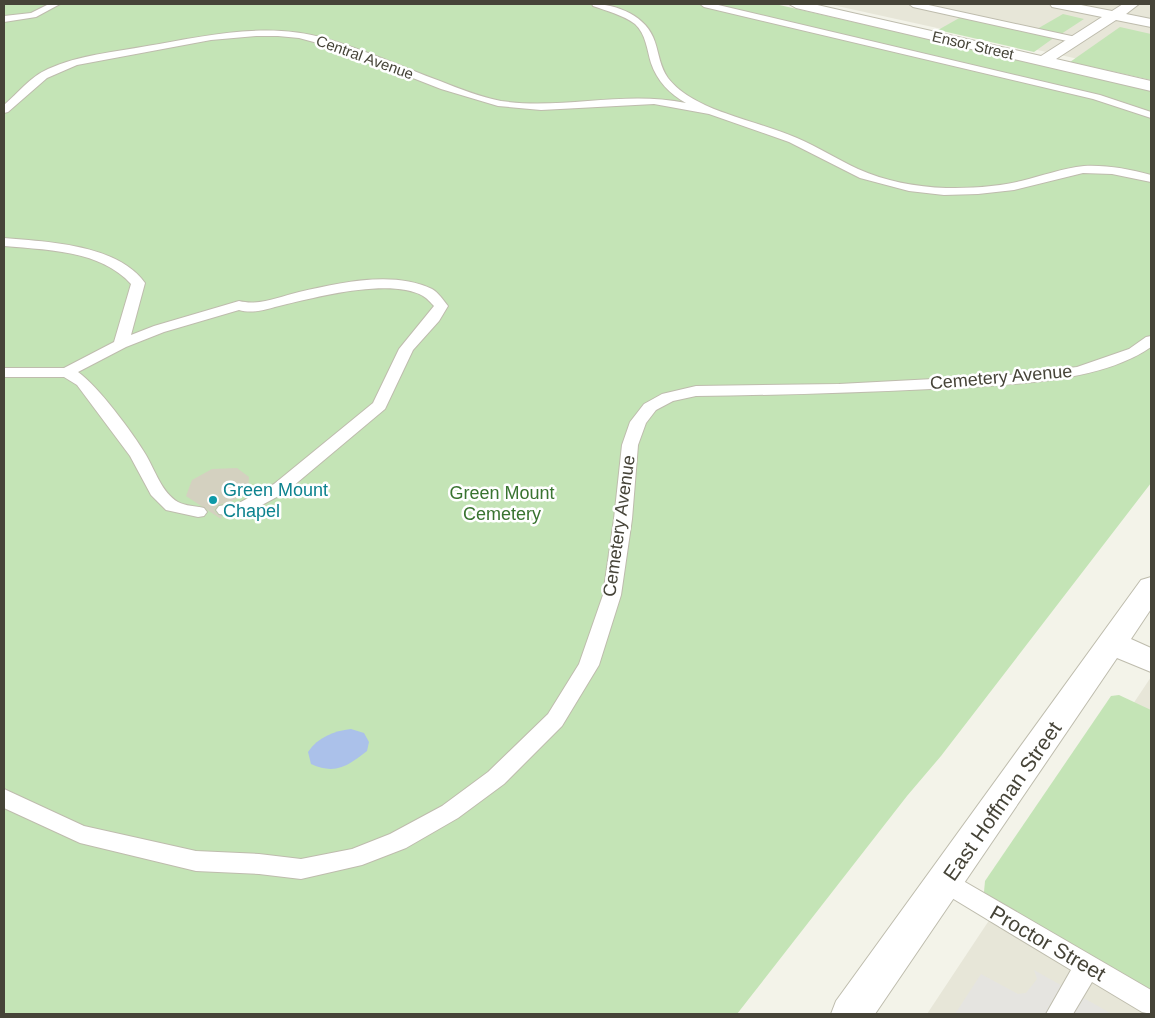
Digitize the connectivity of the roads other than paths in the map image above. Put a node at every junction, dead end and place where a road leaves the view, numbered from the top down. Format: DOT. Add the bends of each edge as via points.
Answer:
graph roads {
  1 [pos="56,4"];
  2 [pos="596,4"];
  3 [pos="704,4"];
  4 [pos="796,4"];
  5 [pos="913,4"];
  6 [pos="1057,4"];
  7 [pos="1132,4"];
  8 [pos="1114,15"];
  9 [pos="4,20"];
  10 [pos="1151,23"];
  11 [pos="1076,40"];
  12 [pos="1043,61"];
  13 [pos="1151,86"];
  14 [pos="4,110"];
  15 [pos="709,111"];
  16 [pos="1151,115"];
  17 [pos="1151,179"];
  18 [pos="4,242"];
  19 [pos="1151,340"];
  20 [pos="121,344"];
  21 [pos="67,372"];
  22 [pos="4,373"];
  23 [pos="224,510"];
  24 [pos="198,512"];
  25 [pos="1151,587"];
  26 [pos="1112,642"];
  27 [pos="1151,661"];
  28 [pos="4,798"];
  29 [pos="945,882"];
  30 [pos="1087,966"];
  31 [pos="1151,1004"];
  32 [pos="851,1014"];
  33 [pos="1059,1014"];
  1 -- 9 [label="lane" via="33,14"];
  2 -- 15 [label="lane" via="643,27 655,64 670,86"];
  3 -- 16 [label="lane" via="1096,98"];
  4 -- 12 [label="street, Ensor Street"];
  5 -- 11 [label="lane"];
  6 -- 8 [label="street"];
  7 -- 8 [label="street"];
  8 -- 10 [label="street"];
  8 -- 11 [label="street"];
  11 -- 12 [label="street"];
  12 -- 13 [label="street, Ensor Street"];
  14 -- 15 [label="lane, Central Avenue" via="44,75 67,65 202,39 276,32 331,43 425,80 500,104 566,108 653,101"];
  15 -- 17 [label="lane" via="793,140 872,178 926,191 980,191 1073,171 1116,172"];
  18 -- 20 [label="lane" via="85,254 128,271 138,283"];
  19 -- 28 [label="lane, Cemetery Avenue" via="1134,352 1103,364 1018,379 839,389 696,391 668,397 650,407 638,422 630,445 612,595 589,665 555,720 496,778 450,812 398,841 354,858 301,869 196,861 80,834"];
  20 -- 21 [label="lane"];
  20 -- 23 [label="lane" via="239,305 248,308 262,306 344,287 392,284 423,290 437,299 441,306 437,314 402,355 388,393 379,406 280,488 243,508"];
  21 -- 22 [label="lane"];
  21 -- 24 [label="lane" via="82,382 98,400 138,455 157,490 172,506"];
  25 -- 26 [label="street, East Hoffman Street"];
  26 -- 27 [label="street"];
  26 -- 29 [label="street, East Hoffman Street"];
  29 -- 30 [label="lane, Proctor Street"];
  29 -- 32 [label="street, East Hoffman Street"];
  30 -- 31 [label="lane, Proctor Street"];
  30 -- 33 [label="lane"];
}
